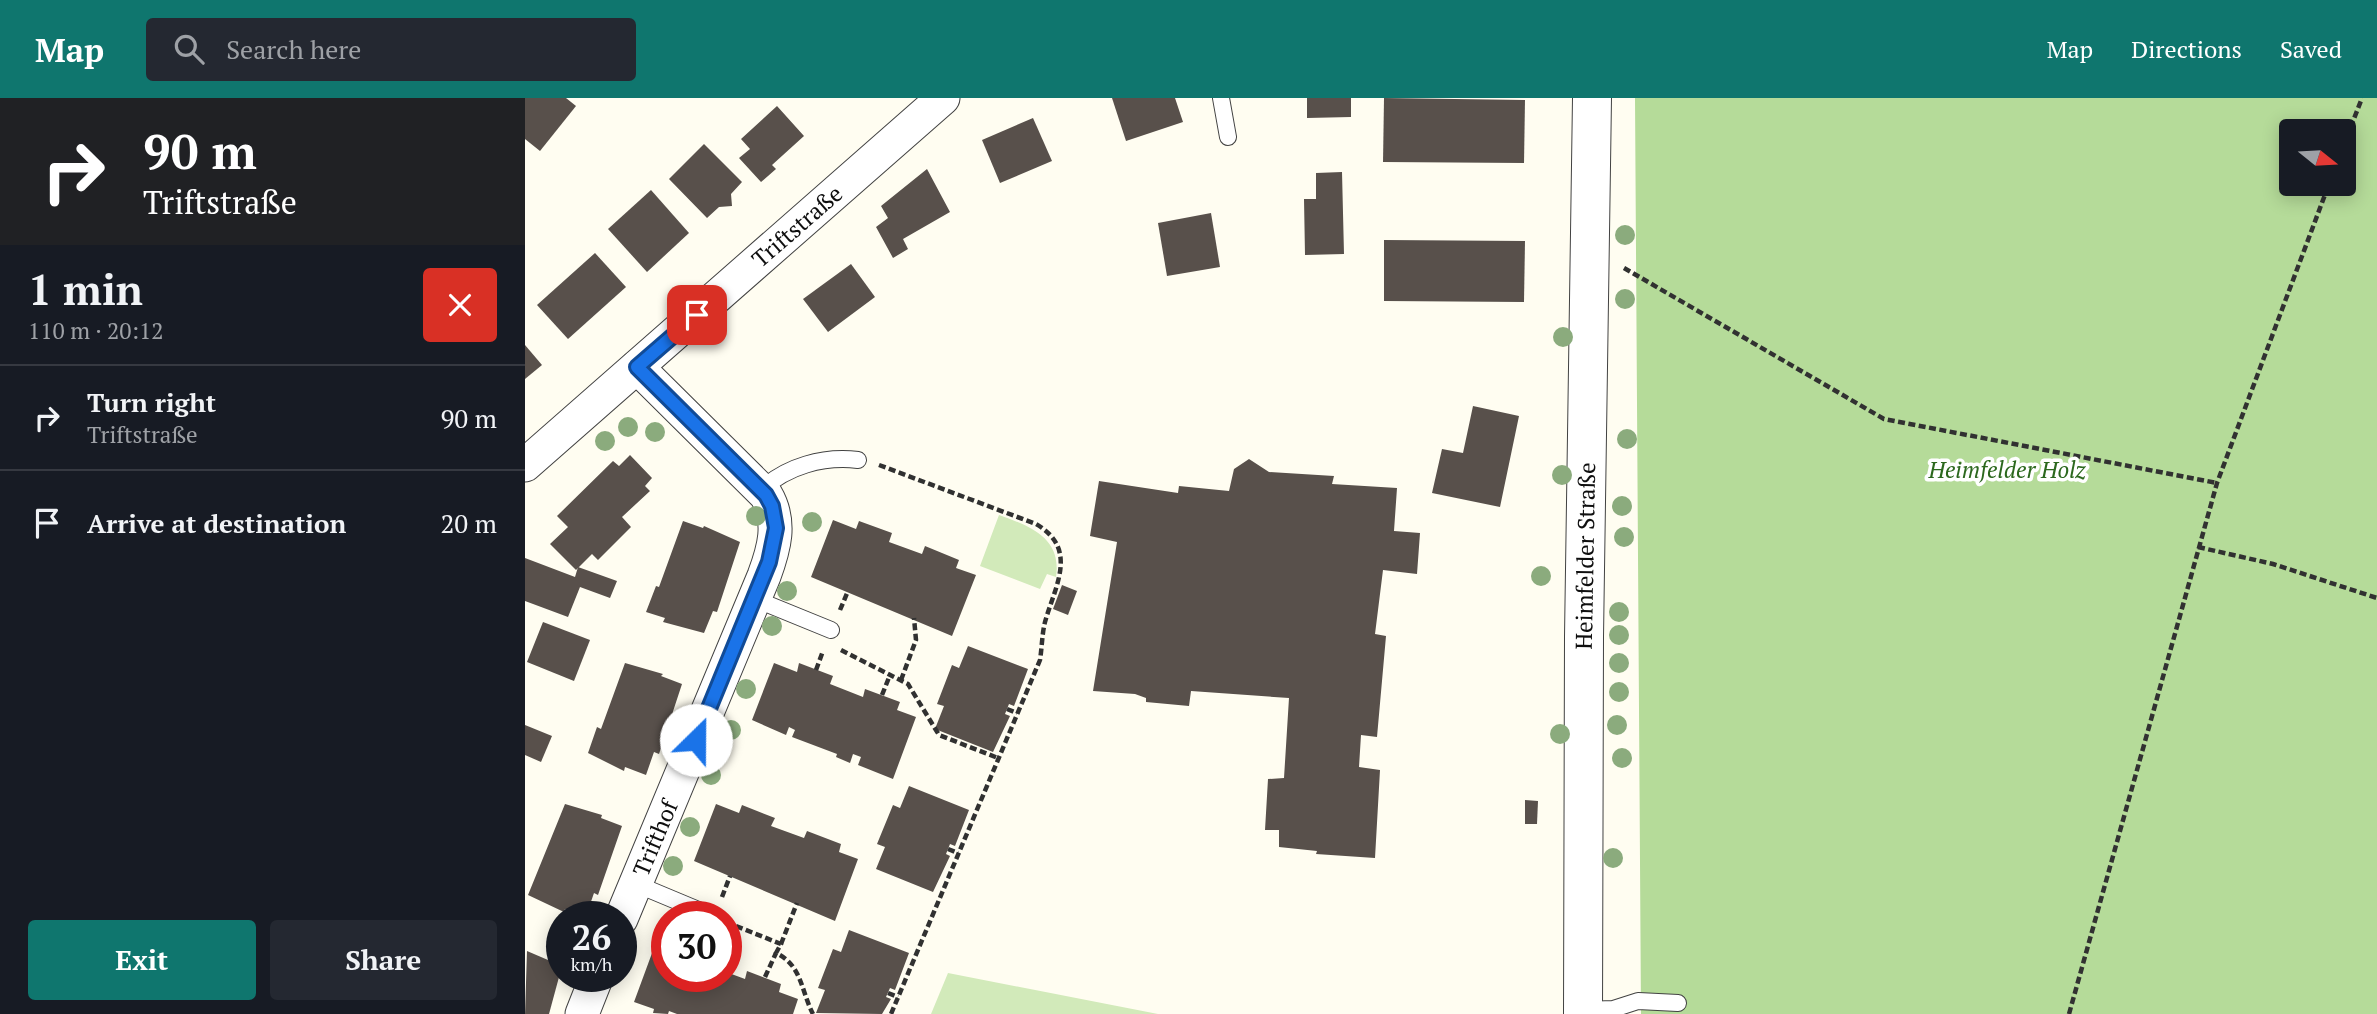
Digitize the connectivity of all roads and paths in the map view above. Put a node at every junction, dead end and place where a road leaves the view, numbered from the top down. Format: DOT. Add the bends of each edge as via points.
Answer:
graph roads {
  1 [pos="943,98"];
  2 [pos="1221,98"];
  3 [pos="1592,98"];
  4 [pos="2361,98"];
  5 [pos="907,110"];
  6 [pos="2353,119"];
  7 [pos="1228,137"];
  8 [pos="2325,196"];
  9 [pos="1617,264"];
  10 [pos="637,367"];
  11 [pos="858,460"];
  12 [pos="525,465"];
  13 [pos="2217,484"];
  14 [pos="761,490"];
  15 [pos="2198,547"];
  16 [pos="2377,598"];
  17 [pos="755,599"];
  18 [pos="914,618"];
  19 [pos="831,630"];
  20 [pos="890,675"];
  21 [pos="901,680"];
  22 [pos="882,695"];
  23 [pos="1007,709"];
  24 [pos="1017,713"];
  25 [pos="997,758"];
  26 [pos="948,849"];
  27 [pos="958,853"];
  28 [pos="636,884"];
  29 [pos="629,901"];
  30 [pos="677,901"];
  31 [pos="797,903"];
  32 [pos="742,928"];
  33 [pos="781,944"];
  34 [pos="776,953"];
  35 [pos="765,978"];
  36 [pos="591,992"];
  37 [pos="888,993"];
  38 [pos="898,997"];
  39 [pos="1678,1003"];
  40 [pos="1583,1012"];
  41 [pos="582,1014"];
  42 [pos="813,1014"];
  43 [pos="891,1014"];
  44 [pos="2069,1014"];
  1 -- 5 [label="street, Triftstraße"];
  2 -- 7 [label="lane"];
  3 -- 40 [label="street, Heimfelder Straße"];
  4 -- 6 [label="path"];
  5 -- 10 [label="street, Triftstraße"];
  8 -- 13 [label="path"];
  9 -- 13 [label="path" via="1884,419"];
  10 -- 12 [label="street, Triftstraße"];
  10 -- 14 [label="street, Trifthof"];
  11 -- 14 [label="lane" via="812,463 781,475"];
  11 -- 24 [label="path" via="1036,524 1058,548 1062,570 1043,628 1039,660"];
  13 -- 15 [label="path"];
  14 -- 17 [label="street, Trifthof" via="772,506 776,528"];
  15 -- 16 [label="path" via="2273,564"];
  15 -- 44 [label="path"];
  17 -- 19 [label="lane"];
  17 -- 28 [label="street, Trifthof"];
  18 -- 21 [label="path" via="916,639"];
  19 -- 20 [label="path" via="837,647 847,655"];
  20 -- 21 [label="path"];
  20 -- 22 [label="path"];
  21 -- 25 [label="path" via="916,695 939,735"];
  23 -- 24 [label="path"];
  24 -- 25 [label="path"];
  25 -- 27 [label="path"];
  26 -- 27 [label="path"];
  27 -- 38 [label="path"];
  28 -- 29 [label="street, Trifthof"];
  28 -- 30 [label="lane"];
  31 -- 33 [label="path"];
  32 -- 33 [label="path"];
  33 -- 34 [label="path"];
  34 -- 35 [label="path"];
  34 -- 42 [label="path" via="796,969"];
  36 -- 41 [label="street"];
  37 -- 38 [label="path"];
  38 -- 43 [label="path"];
  39 -- 40 [label="lane" via="1638,1002"];
}
